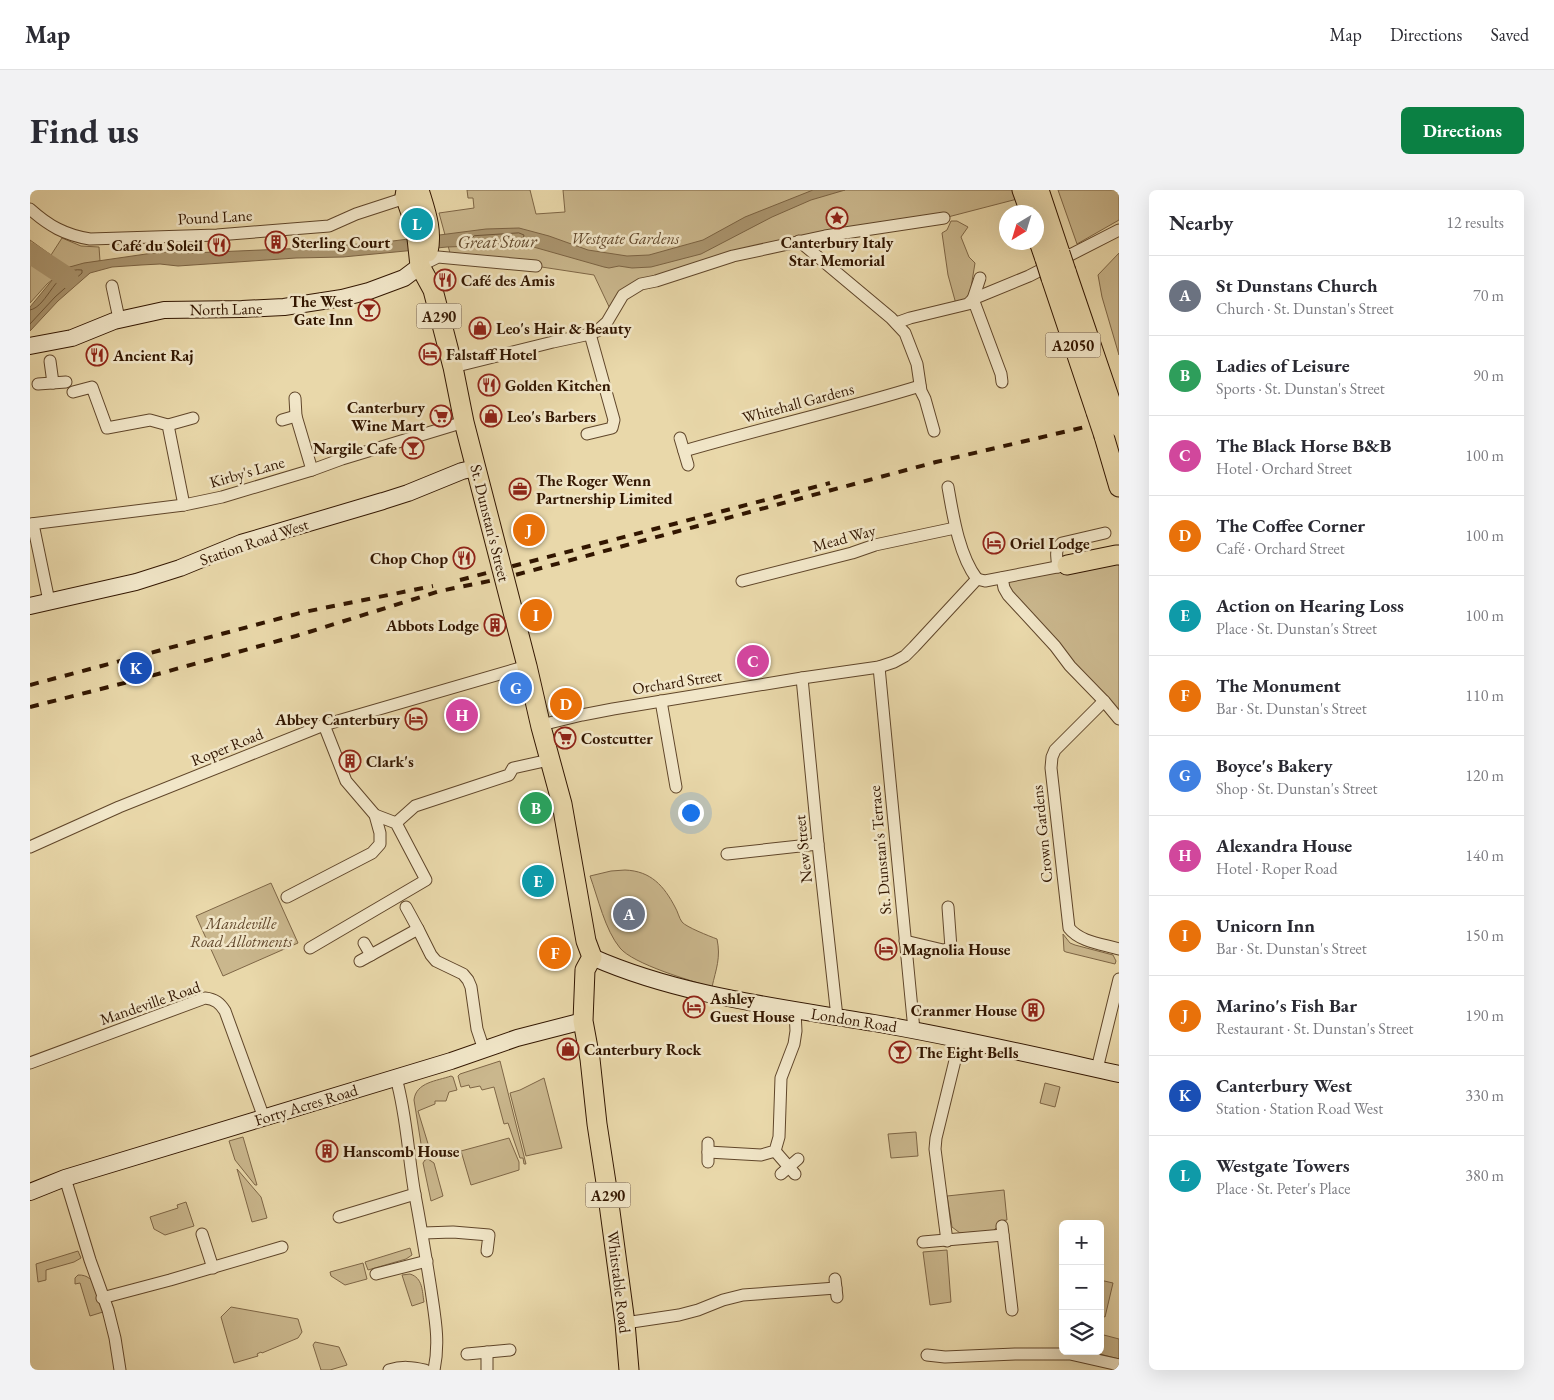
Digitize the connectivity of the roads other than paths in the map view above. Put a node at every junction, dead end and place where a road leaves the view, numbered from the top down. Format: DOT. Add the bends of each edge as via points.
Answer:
graph roads {
  1 [pos="1022,190"];
  2 [pos="1039,190"];
  3 [pos="410,192"];
  4 [pos="1027,205"];
  5 [pos="30,209"];
  6 [pos="944,230"];
  7 [pos="1119,230"];
  8 [pos="420,240"];
  9 [pos="799,242"];
  10 [pos="1044,244"];
  11 [pos="1052,256"];
  12 [pos="536,266"];
  13 [pos="980,278"];
  14 [pos="112,286"];
  15 [pos="973,299"];
  16 [pos="120,319"];
  17 [pos="896,323"];
  18 [pos="590,334"];
  19 [pos="30,346"];
  20 [pos="49,352"];
  21 [pos="453,367"];
  22 [pos="66,382"];
  23 [pos="1002,382"];
  24 [pos="53,383"];
  25 [pos="38,384"];
  26 [pos="920,386"];
  27 [pos="73,392"];
  28 [pos="295,398"];
  29 [pos="296,416"];
  30 [pos="193,418"];
  31 [pos="282,420"];
  32 [pos="464,422"];
  33 [pos="168,425"];
  34 [pos="934,431"];
  35 [pos="1111,431"];
  36 [pos="587,434"];
  37 [pos="680,438"];
  38 [pos="684,451"];
  39 [pos="688,465"];
  40 [pos="476,468"];
  41 [pos="312,470"];
  42 [pos="948,487"];
  43 [pos="1119,487"];
  44 [pos="184,505"];
  45 [pos="32,524"];
  46 [pos="955,528"];
  47 [pos="1105,533"];
  48 [pos="1119,556"];
  49 [pos="1063,566"];
  50 [pos="1002,578"];
  51 [pos="977,579"];
  52 [pos="742,581"];
  53 [pos="49,601"];
  54 [pos="30,606"];
  55 [pos="527,666"];
  56 [pos="879,667"];
  57 [pos="802,678"];
  58 [pos="1104,701"];
  59 [pos="661,702"];
  60 [pos="1119,719"];
  61 [pos="324,725"];
  62 [pos="541,725"];
  63 [pos="549,760"];
  64 [pos="676,787"];
  65 [pos="375,814"];
  66 [pos="396,823"];
  67 [pos="818,844"];
  68 [pos="30,847"];
  69 [pos="727,854"];
  70 [pos="287,897"];
  71 [pos="406,907"];
  72 [pos="948,907"];
  73 [pos="418,930"];
  74 [pos="905,941"];
  75 [pos="364,943"];
  76 [pos="310,948"];
  77 [pos="1119,949"];
  78 [pos="371,955"];
  79 [pos="592,957"];
  80 [pos="360,961"];
  81 [pos="1119,979"];
  82 [pos="795,1010"];
  83 [pos="837,1017"];
  84 [pos="584,1021"];
  85 [pos="914,1030"];
  86 [pos="960,1040"];
  87 [pos="484,1050"];
  88 [pos="30,1063"];
  89 [pos="1097,1069"];
  90 [pos="1119,1074"];
  91 [pos="396,1078"];
  92 [pos="264,1118"];
  93 [pos="775,1150"];
  94 [pos="708,1153"];
  95 [pos="791,1169"];
  96 [pos="65,1178"];
  97 [pos="30,1192"];
  98 [pos="415,1194"];
  99 [pos="339,1217"];
  100 [pos="423,1233"];
  101 [pos="202,1234"];
  102 [pos="947,1240"];
  103 [pos="923,1242"];
  104 [pos="282,1247"];
  105 [pos="487,1251"];
  106 [pos="427,1261"];
  107 [pos="213,1268"];
  108 [pos="376,1274"];
  109 [pos="836,1288"];
  110 [pos="102,1298"];
  111 [pos="1012,1310"];
  112 [pos="625,1323"];
  113 [pos="510,1350"];
  114 [pos="487,1352"];
  115 [pos="467,1354"];
  116 [pos="927,1356"];
  117 [pos="946,1357"];
  118 [pos="1119,1365"];
  119 [pos="120,1370"];
  120 [pos="389,1370"];
  121 [pos="425,1370"];
  122 [pos="434,1370"];
  123 [pos="487,1370"];
  124 [pos="629,1370"];
  125 [pos="945,1370"];
  1 -- 4 [label="main road"];
  2 -- 11 [label="main road, A2050"];
  3 -- 5 [label="street, Pound Lane" via="399,200 329,226 130,238 90,239 64,232 47,224"];
  3 -- 8 [label="main road, A290" via="427,213"];
  6 -- 9 [label="street" via="942,218"];
  7 -- 15 [label="street" via="1029,276"];
  8 -- 12 [label="street" via="438,258"];
  8 -- 16 [label="street, North Lane" via="404,278 369,291 284,307 164,310"];
  8 -- 21 [label="main road, St. Dunstan's Street / A290"];
  9 -- 17 [label="street"];
  9 -- 18 [label="street" via="733,256 641,284 623,295 607,322"];
  10 -- 11 [label="main road, A2050"];
  11 -- 35 [label="main road, A2050, bridge"];
  13 -- 15 [label="street"];
  14 -- 16 [label="street"];
  15 -- 17 [label="street" via="968,304"];
  15 -- 23 [label="street"];
  16 -- 20 [label="street, North Lane" via="72,338"];
  17 -- 26 [label="street" via="908,339 917,364"];
  18 -- 21 [label="street"];
  18 -- 36 [label="street" via="614,420 612,428"];
  19 -- 20 [label="street, North Lane"];
  20 -- 24 [label="street"];
  21 -- 32 [label="main road, St. Dunstan's Street / A290"];
  22 -- 24 [label="street"];
  24 -- 25 [label="street"];
  26 -- 34 [label="street"];
  26 -- 38 [label="street, Whitehall Gardens"];
  27 -- 33 [label="street" via="92,387 107,428 150,420"];
  28 -- 29 [label="street"];
  29 -- 31 [label="street"];
  29 -- 41 [label="street"];
  30 -- 33 [label="street"];
  32 -- 40 [label="main road, St. Dunstan's Street / A290"];
  32 -- 41 [label="street, Kirby's Lane"];
  33 -- 44 [label="street"];
  35 -- 43 [label="main road, A2050"];
  37 -- 38 [label="street"];
  38 -- 39 [label="street"];
  40 -- 53 [label="street, Station Road West" via="383,501 241,543 136,582"];
  40 -- 55 [label="main road, St. Dunstan's Street / A290"];
  41 -- 44 [label="street, Kirby's Lane"];
  42 -- 46 [label="street"];
  44 -- 45 [label="street, Kirby's Lane"];
  45 -- 53 [label="street, Kirby's Lane"];
  46 -- 51 [label="street"];
  46 -- 52 [label="street, Mead Way" via="876,545"];
  47 -- 49 [label="street" via="1058,546 1056,550"];
  48 -- 49 [label="main road"];
  49 -- 50 [label="street"];
  50 -- 51 [label="street"];
  50 -- 58 [label="street" via="1008,595"];
  51 -- 56 [label="street, Orchard Street" via="905,656"];
  53 -- 54 [label="street, Station Road West"];
  55 -- 61 [label="street, Roper Road"];
  55 -- 62 [label="main road, St. Dunstan's Street / A290"];
  56 -- 57 [label="street, Orchard Street"];
  56 -- 74 [label="street, St. Dunstan's Terrace"];
  57 -- 59 [label="street, Orchard Street"];
  57 -- 67 [label="street, New Street"];
  58 -- 60 [label="street"];
  58 -- 77 [label="street, Crown Gardens" via="1055,750 1051,768 1069,928 1081,938"];
  59 -- 62 [label="street, Orchard Street"];
  59 -- 64 [label="street"];
  61 -- 65 [label="street" via="346,782"];
  61 -- 68 [label="street, Roper Road" via="119,807"];
  62 -- 63 [label="main road, St. Dunstan's Street / A290"];
  63 -- 66 [label="street" via="513,768 509,775 415,806"];
  63 -- 79 [label="main road, St. Dunstan's Street / A290" via="562,804 586,941"];
  65 -- 66 [label="street"];
  65 -- 70 [label="street" via="380,844 372,853"];
  66 -- 76 [label="street" via="426,880"];
  67 -- 69 [label="street"];
  67 -- 83 [label="street, New Street"];
  71 -- 73 [label="street"];
  72 -- 74 [label="street" via="951,948 943,950"];
  73 -- 78 [label="street"];
  73 -- 87 [label="street" via="436,961 468,980"];
  74 -- 85 [label="street, St. Dunstan's Terrace"];
  75 -- 78 [label="street"];
  78 -- 80 [label="street"];
  79 -- 82 [label="street, London Road" via="654,980"];
  79 -- 84 [label="main road, Whitstable Road / A290" via="585,970"];
  81 -- 89 [label="street"];
  82 -- 83 [label="street, London Road"];
  82 -- 93 [label="street" via="794,1044 780,1078 779,1137"];
  83 -- 85 [label="street, London Road"];
  84 -- 87 [label="street, Forty Acres Road"];
  84 -- 112 [label="main road, Whitstable Road / A290"];
  85 -- 86 [label="street, London Road"];
  86 -- 89 [label="street, London Road"];
  86 -- 102 [label="street" via="935,1149"];
  87 -- 91 [label="street, Forty Acres Road"];
  88 -- 92 [label="street, Mandeville Road" via="205,998 212,999 225,1011"];
  89 -- 90 [label="street, London Road"];
  91 -- 92 [label="street, Forty Acres Road"];
  91 -- 98 [label="street" via="402,1097"];
  92 -- 96 [label="street, Forty Acres Road"];
  93 -- 94 [label="street" via="761,1155"];
  93 -- 95 [label="street"];
  96 -- 97 [label="street, Forty Acres Road"];
  96 -- 110 [label="street"];
  98 -- 99 [label="street"];
  98 -- 100 [label="street"];
  100 -- 105 [label="street" via="489,1236"];
  100 -- 106 [label="street"];
  101 -- 107 [label="street"];
  102 -- 103 [label="street"];
  102 -- 111 [label="street" via="1003,1231"];
  104 -- 107 [label="street"];
  106 -- 108 [label="street"];
  106 -- 122 [label="street" via="438,1337"];
  107 -- 110 [label="street"];
  109 -- 112 [label="street" via="743,1295 679,1316"];
  110 -- 119 [label="street" via="115,1338"];
  112 -- 124 [label="main road, Whitstable Road / A290"];
  113 -- 114 [label="street"];
  114 -- 115 [label="street"];
  114 -- 123 [label="street"];
  116 -- 117 [label="street"];
  117 -- 118 [label="street" via="1070,1354"];
  117 -- 125 [label="street"];
  120 -- 121 [label="street" via="410,1367"];
}
